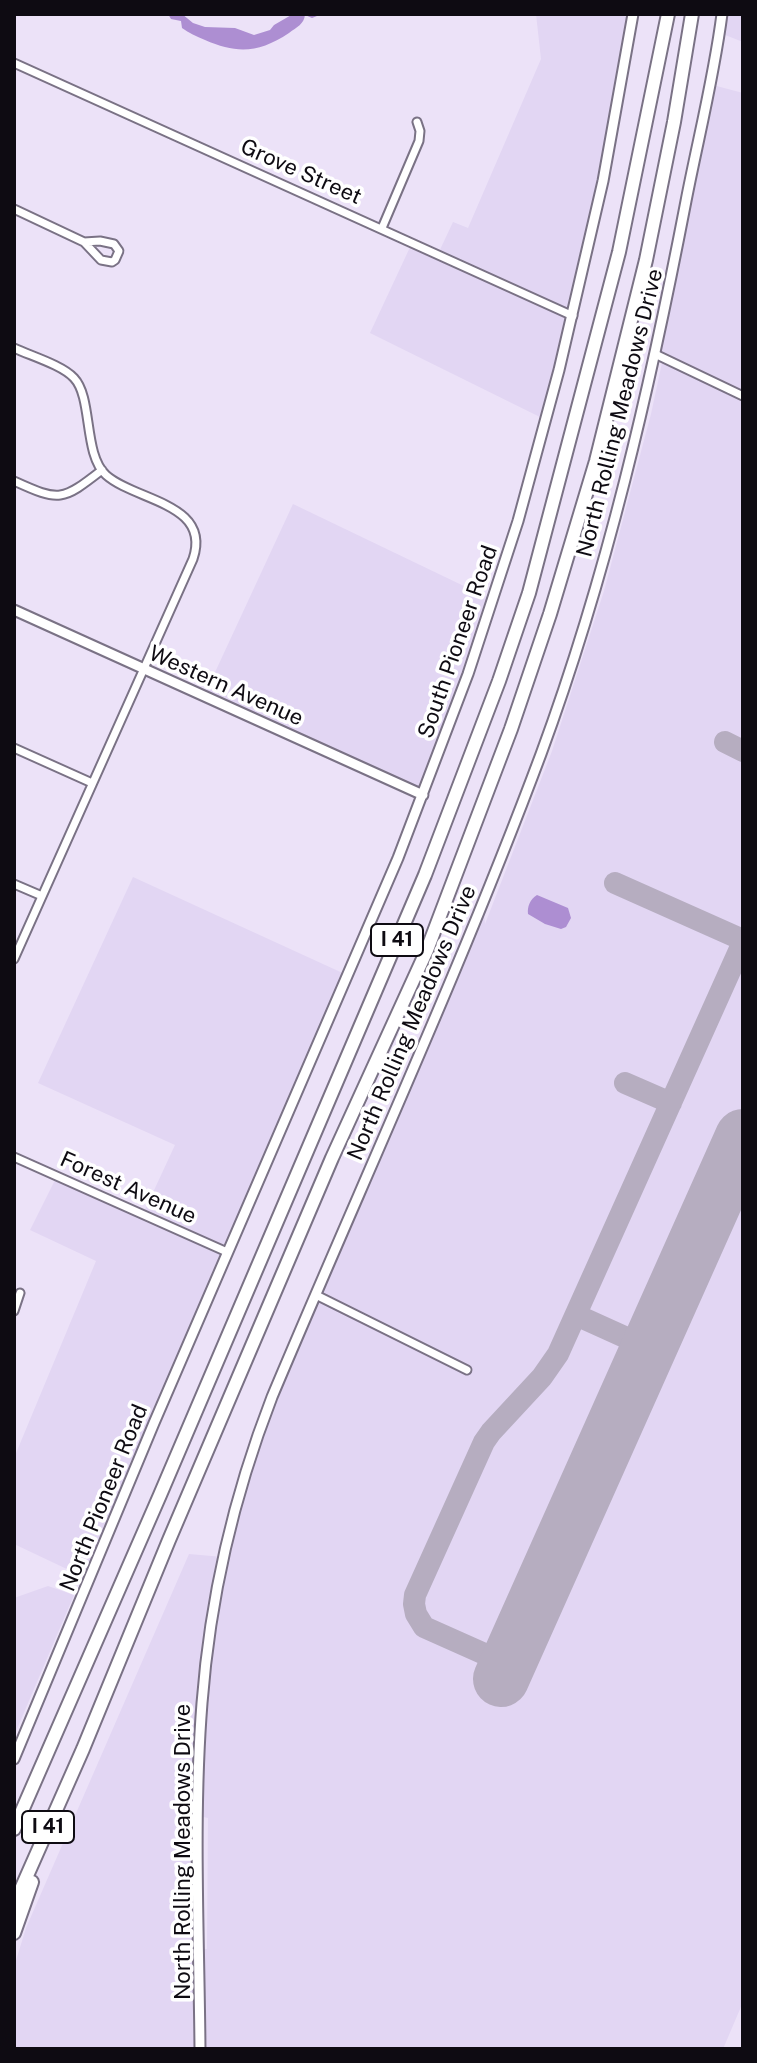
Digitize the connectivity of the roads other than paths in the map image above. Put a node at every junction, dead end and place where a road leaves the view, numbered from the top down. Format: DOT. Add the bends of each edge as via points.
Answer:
graph roads {
  1 [pos="633,14"];
  2 [pos="668,14"];
  3 [pos="692,14"];
  4 [pos="722,14"];
  5 [pos="14,63"];
  6 [pos="417,122"];
  7 [pos="14,209"];
  8 [pos="382,228"];
  9 [pos="84,242"];
  10 [pos="573,316"];
  11 [pos="14,348"];
  12 [pos="655,354"];
  13 [pos="743,396"];
  14 [pos="102,470"];
  15 [pos="14,481"];
  16 [pos="14,610"];
  17 [pos="144,669"];
  18 [pos="14,748"];
  19 [pos="92,783"];
  20 [pos="423,795"];
  21 [pos="14,884"];
  22 [pos="42,896"];
  23 [pos="14,959"];
  24 [pos="14,1157"];
  25 [pos="227,1252"];
  26 [pos="20,1293"];
  27 [pos="316,1295"];
  28 [pos="14,1311"];
  29 [pos="467,1370"];
  30 [pos="83,1749"];
  31 [pos="14,1759"];
  32 [pos="14,1829"];
  33 [pos="14,1905"];
  34 [pos="14,1933"];
  35 [pos="200,2049"];
  1 -- 10 [label="main road, South Pioneer Road"];
  2 -- 32 [label="highway, I 41" via="619,252 529,593 499,681 413,904"];
  3 -- 30 [label="highway, I 41" via="646,260 596,461 511,729 427,950 326,1173"];
  4 -- 12 [label="main road, North Rolling Meadows Drive"];
  5 -- 8 [label="street, Grove Street"];
  6 -- 8 [label="street" via="419,141"];
  7 -- 9 [label="street"];
  8 -- 10 [label="street, Grove Street"];
  9 -- 9 [label="street" via="101,260 112,262 118,256 114,244"];
  10 -- 20 [label="main road, South Pioneer Road" via="506,560"];
  11 -- 14 [label="street" via="77,381"];
  12 -- 13 [label="street"];
  12 -- 27 [label="main road, North Rolling Meadows Drive" via="606,552 541,754"];
  14 -- 15 [label="street" via="61,496 44,495"];
  14 -- 17 [label="street" via="177,511 195,536 194,555"];
  16 -- 17 [label="main road, Western Avenue"];
  17 -- 19 [label="street"];
  17 -- 20 [label="main road, Western Avenue"];
  18 -- 19 [label="street"];
  19 -- 22 [label="street"];
  20 -- 25 [label="main road, South Pioneer Road"];
  21 -- 22 [label="street"];
  22 -- 23 [label="street"];
  24 -- 25 [label="street, Forest Avenue"];
  25 -- 31 [label="main road, North Pioneer Road"];
  26 -- 28 [label="street"];
  27 -- 29 [label="street"];
  27 -- 35 [label="main road, North Rolling Meadows Drive" via="248,1463 210,1630 198,1773"];
  30 -- 33 [label="highway, I 41"];
  30 -- 34 [label="highway"];
}
